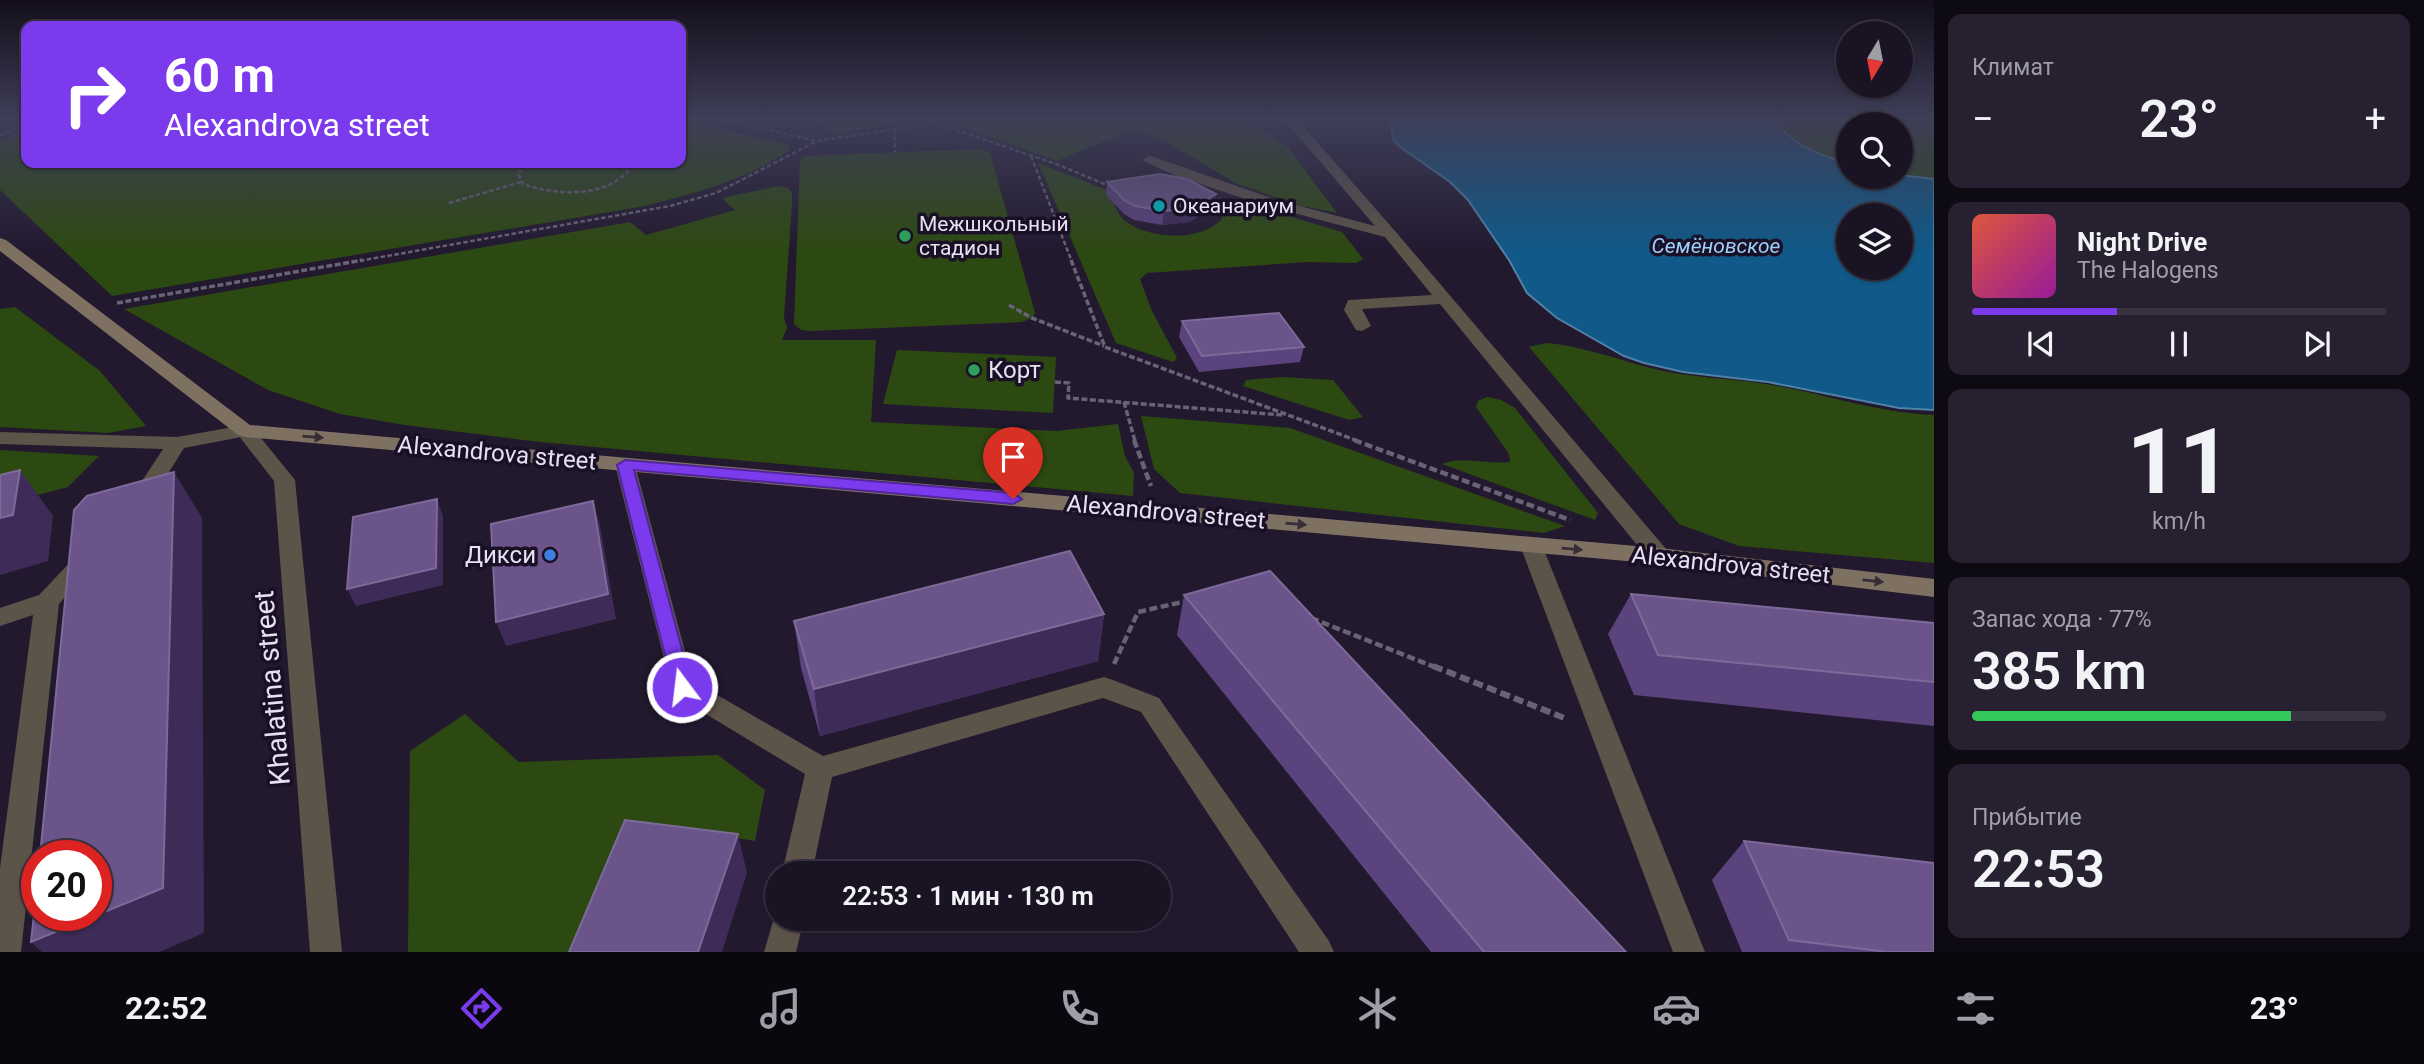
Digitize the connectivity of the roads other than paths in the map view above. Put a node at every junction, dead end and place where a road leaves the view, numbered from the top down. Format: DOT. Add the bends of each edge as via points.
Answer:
graph roads {
  1 [pos="1155,162"];
  2 [pos="1328,162"];
  3 [pos="1390,234"];
  4 [pos="0,243"];
  5 [pos="1444,299"];
  6 [pos="1362,326"];
  7 [pos="245,431"];
  8 [pos="0,438"];
  9 [pos="177,443"];
  10 [pos="625,465"];
  11 [pos="128,515"];
  12 [pos="101,544"];
  13 [pos="1531,545"];
  14 [pos="1659,556"];
  15 [pos="1934,588"];
  16 [pos="47,601"];
  17 [pos="0,617"];
  18 [pos="820,769"];
  19 [pos="800,861"];
  20 [pos="785,931"];
  21 [pos="5,952"];
  22 [pos="326,952"];
  23 [pos="780,952"];
  24 [pos="1318,952"];
  25 [pos="1689,952"];
  1 -- 3 [label="street" via="1307,216"];
  2 -- 3 [label="street"];
  3 -- 5 [label="street"];
  4 -- 7 [label="street"];
  5 -- 6 [label="street" via="1354,304"];
  5 -- 14 [label="street"];
  7 -- 9 [label="street"];
  7 -- 10 [label="street, Alexandrova street, one-way"];
  7 -- 22 [label="street, Khalatina street" via="284,480"];
  8 -- 9 [label="street"];
  9 -- 11 [label="street"];
  10 -- 13 [label="street, Alexandrova street, one-way"];
  10 -- 18 [label="street" via="682,687"];
  12 -- 16 [label="street"];
  13 -- 14 [label="street, Alexandrova street, one-way"];
  13 -- 25 [label="street"];
  14 -- 15 [label="street, Alexandrova street, one-way"];
  16 -- 17 [label="street"];
  16 -- 21 [label="street"];
  18 -- 19 [label="street"];
  18 -- 24 [label="street" via="1104,687 1150,705"];
  20 -- 23 [label="street"];
}
